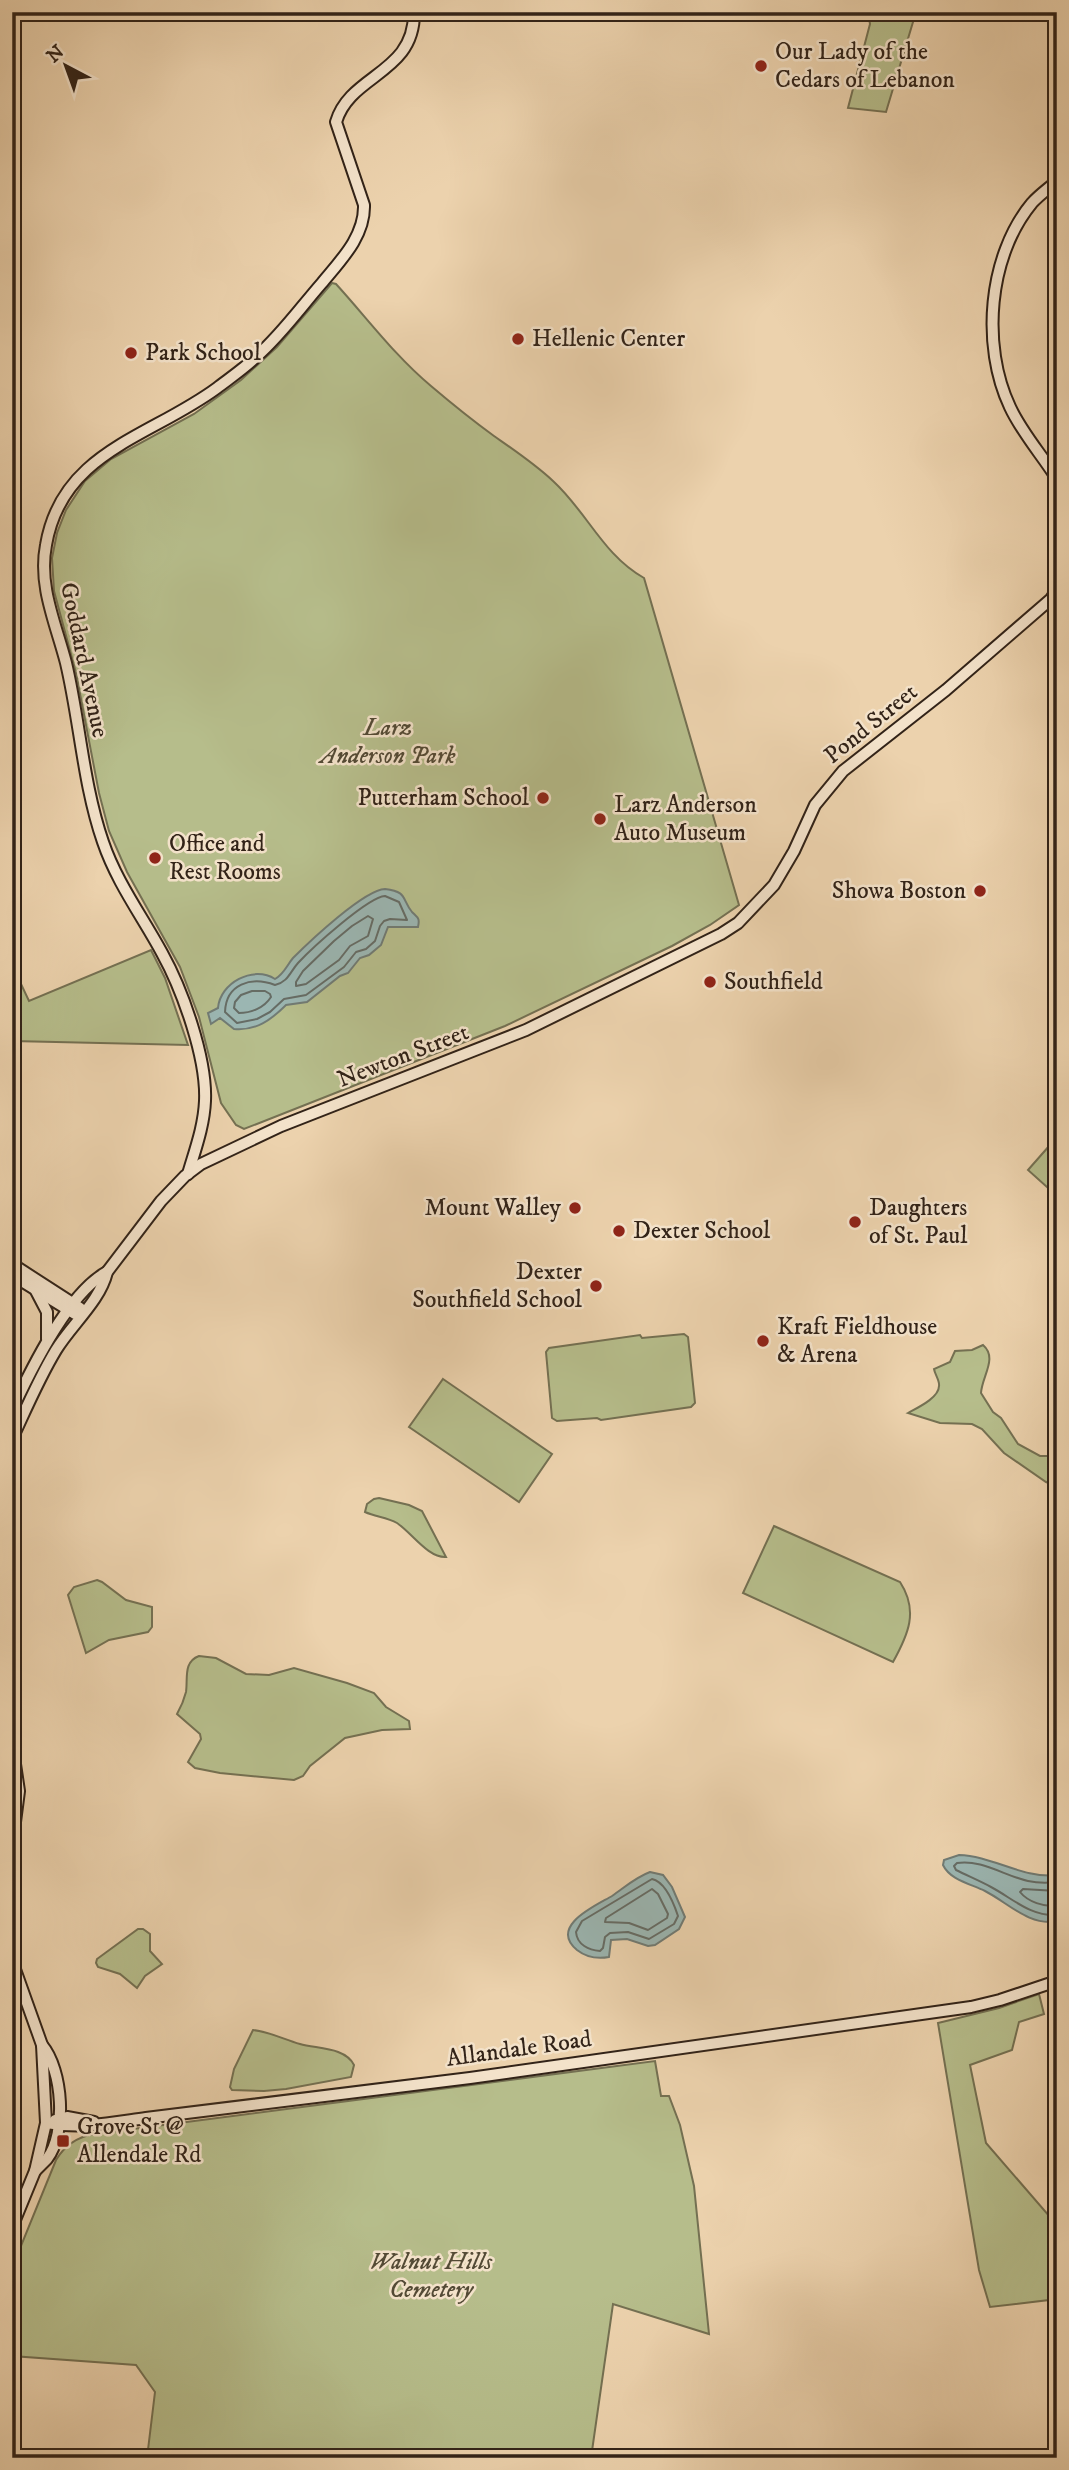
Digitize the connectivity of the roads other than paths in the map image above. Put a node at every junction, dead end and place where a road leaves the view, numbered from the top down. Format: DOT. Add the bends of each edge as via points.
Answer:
graph roads {
  1 [pos="414,12"];
  2 [pos="1057,181"];
  3 [pos="1057,479"];
  4 [pos="1057,590"];
  5 [pos="744,917"];
  6 [pos="188,1174"];
  7 [pos="12,1264"];
  8 [pos="12,1275"];
  9 [pos="35,1288"];
  10 [pos="77,1310"];
  11 [pos="46,1342"];
  12 [pos="12,1410"];
  13 [pos="12,1439"];
  14 [pos="12,1744"];
  15 [pos="12,1845"];
  16 [pos="12,1942"];
  17 [pos="13,1962"];
  18 [pos="1057,1981"];
  19 [pos="42,2045"];
  20 [pos="59,2122"];
  21 [pos="46,2123"];
  22 [pos="35,2171"];
  23 [pos="12,2227"];
  1 -- 6 [label="main road, Goddard Avenue" via="414,32 397,60 353,96 337,122 365,205 355,239 257,356 195,403 104,453 85,470 66,492 45,546 45,588 66,663 98,827 119,881 173,976 204,1071 202,1123"];
  2 -- 3 [label="main road" via="1034,200 1015,231 994,293 992,318 998,373 1007,400"];
  4 -- 5 [label="main road, Pond Street" via="946,690 843,771 814,805 774,886"];
  5 -- 6 [label="main road, Newton Street" via="721,934 526,1030 281,1126"];
  6 -- 10 [label="main road, Newton Street" via="107,1272 95,1279"];
  7 -- 10 [label="main road"];
  8 -- 9 [label="main road"];
  9 -- 10 [label="main road"];
  9 -- 11 [label="main road" via="47,1312"];
  10 -- 11 [label="main road, Newton Street"];
  10 -- 13 [label="main road, Newton Street"];
  11 -- 12 [label="main road, Newton Street"];
  14 -- 15 [label="main road" via="19,1791"];
  16 -- 17 [label="main road"];
  17 -- 19 [label="main road"];
  18 -- 20 [label="main road, Allandale Road" via="1000,2000 933,2012 470,2078 111,2123 67,2117"];
  19 -- 20 [label="main road" via="50,2054 58,2082"];
  19 -- 21 [label="main road"];
  20 -- 21 [label="main road, Allandale Road"];
  20 -- 22 [label="main road" via="48,2158"];
  21 -- 22 [label="main road"];
  22 -- 23 [label="main road"];
}
